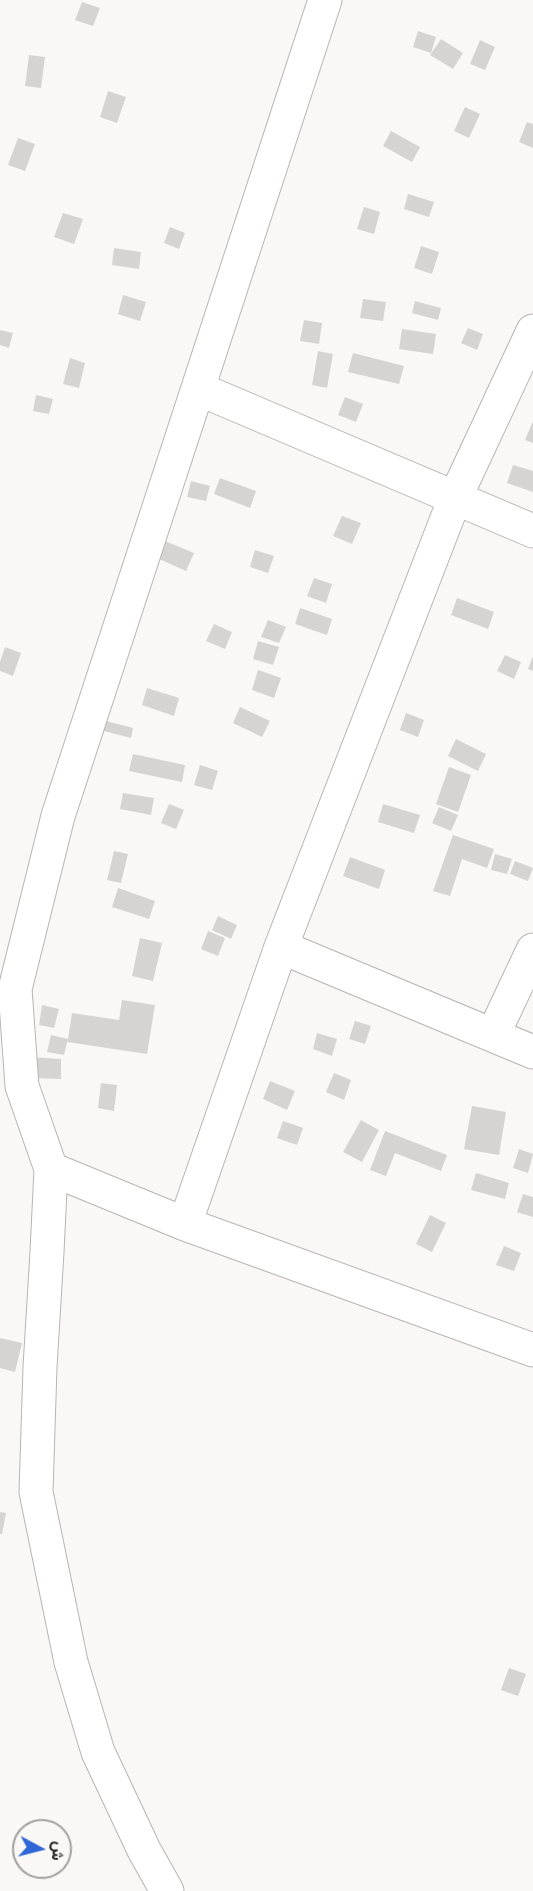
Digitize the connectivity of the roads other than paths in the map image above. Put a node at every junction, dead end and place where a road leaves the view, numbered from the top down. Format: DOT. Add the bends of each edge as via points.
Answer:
graph roads {
  1 [pos="325,0"];
  2 [pos="533,331"];
  3 [pos="199,389"];
  4 [pos="455,498"];
  5 [pos="533,531"];
  6 [pos="281,947"];
  7 [pos="533,950"];
  8 [pos="493,1035"];
  9 [pos="533,1052"];
  10 [pos="51,1169"];
  11 [pos="185,1224"];
  12 [pos="533,1350"];
  13 [pos="167,1891"];
  1 -- 3 [label="street"];
  2 -- 4 [label="street"];
  3 -- 4 [label="street"];
  3 -- 10 [label="street" via="57,816 15,989 22,1086"];
  4 -- 5 [label="street"];
  4 -- 6 [label="street"];
  6 -- 8 [label="street"];
  6 -- 11 [label="street"];
  7 -- 8 [label="street"];
  8 -- 9 [label="street"];
  10 -- 11 [label="street"];
  10 -- 13 [label="street" via="36,1492 71,1662 98,1752"];
  11 -- 12 [label="street"];
}
